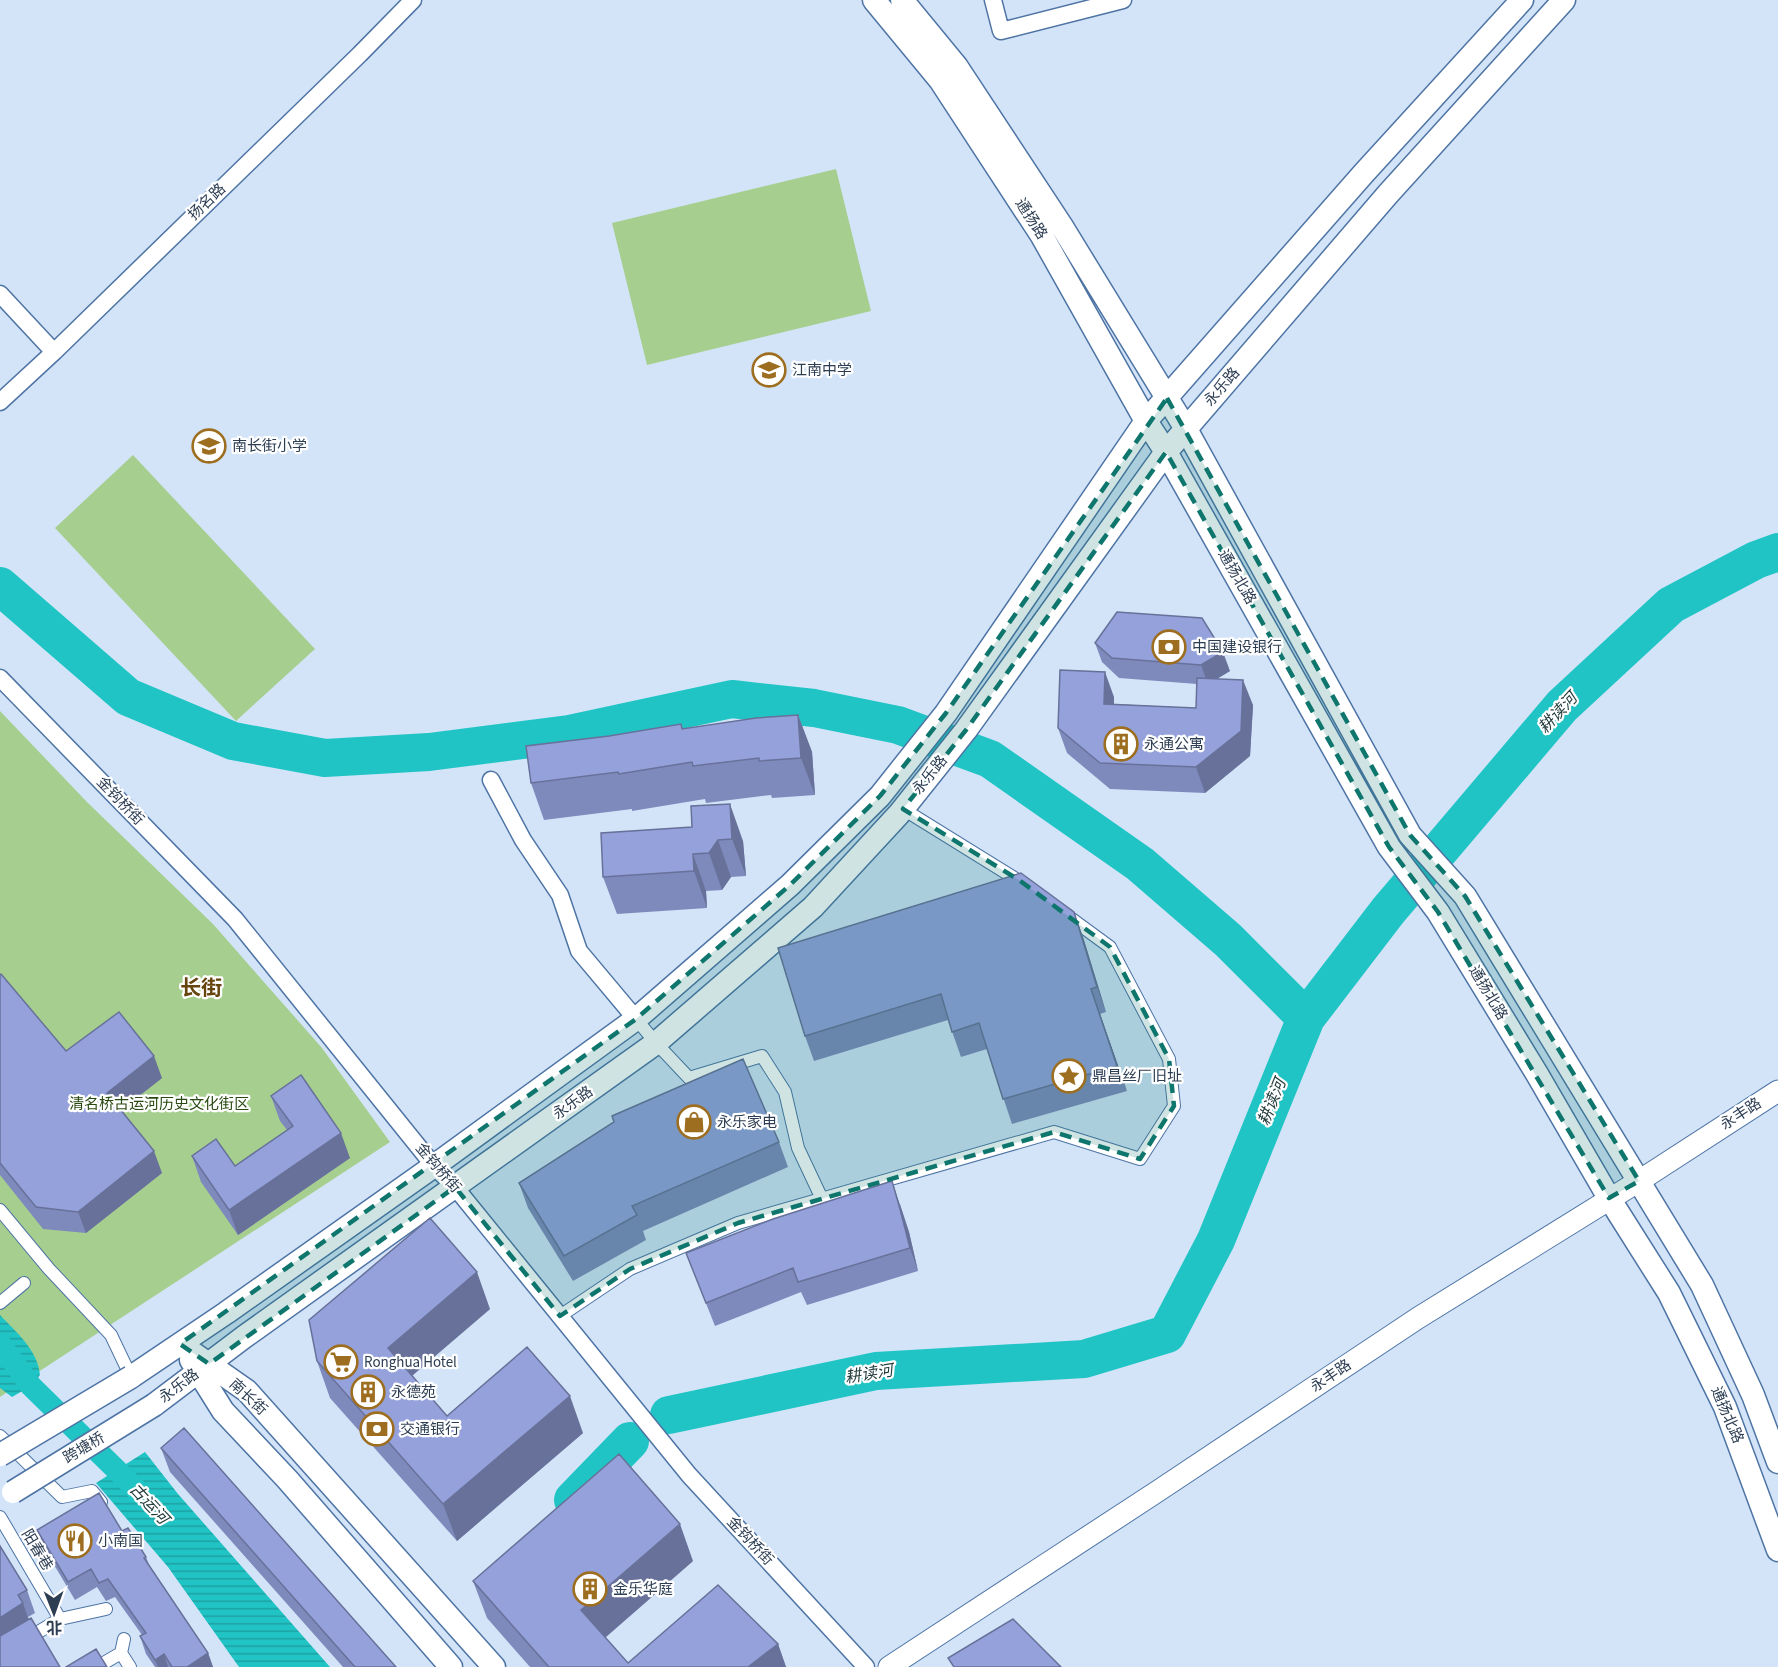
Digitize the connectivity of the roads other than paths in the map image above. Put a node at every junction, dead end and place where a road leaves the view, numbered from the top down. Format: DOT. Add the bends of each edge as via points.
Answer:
graph roads {
  1 [pos="413,0"];
  2 [pos="874,0"];
  3 [pos="902,0"];
  4 [pos="993,0"];
  5 [pos="1123,0"];
  6 [pos="1522,0"];
  7 [pos="1564,0"];
  8 [pos="0,294"];
  9 [pos="54,352"];
  10 [pos="1167,398"];
  11 [pos="0,402"];
  12 [pos="1146,421"];
  13 [pos="1186,429"];
  14 [pos="1166,452"];
  15 [pos="0,678"];
  16 [pos="491,780"];
  17 [pos="903,809"];
  18 [pos="1037,893"];
  19 [pos="1055,907"];
  20 [pos="636,1019"];
  21 [pos="656,1043"];
  22 [pos="1778,1091"];
  23 [pos="434,1166"];
  24 [pos="1638,1181"];
  25 [pos="455,1187"];
  26 [pos="1609,1198"];
  27 [pos="822,1199"];
  28 [pos="0,1210"];
  29 [pos="24,1283"];
  30 [pos="0,1303"];
  31 [pos="560,1316"];
  32 [pos="180,1344"];
  33 [pos="203,1368"];
  34 [pos="131,1377"];
  35 [pos="154,1405"];
  36 [pos="0,1436"];
  37 [pos="0,1455"];
  38 [pos="1778,1462"];
  39 [pos="6,1496"];
  40 [pos="101,1502"];
  41 [pos="0,1517"];
  42 [pos="1778,1550"];
  43 [pos="106,1610"];
  44 [pos="60,1619"];
  45 [pos="124,1639"];
  46 [pos="121,1653"];
  47 [pos="0,1655"];
  48 [pos="97,1667"];
  49 [pos="130,1667"];
  50 [pos="452,1667"];
  51 [pos="494,1667"];
  52 [pos="866,1667"];
  53 [pos="889,1667"];
  1 -- 9 [label="street, 扬名路"];
  2 -- 12 [label="main road, 通扬路" via="940,80 1042,236"];
  3 -- 10 [label="main road, 通扬路" via="957,67 1061,225"];
  4 -- 5 [label="street" via="1001,30"];
  6 -- 10 [label="main road, 永乐路"];
  7 -- 13 [label="main road, 永乐路" via="1388,194"];
  8 -- 9 [label="street"];
  9 -- 11 [label="street, 扬名路"];
  10 -- 12 [label="main road, 永乐路"];
  10 -- 13 [label="main road, 通扬路"];
  12 -- 14 [label="main road, 通扬路"];
  12 -- 20 [label="main road, 永乐路" via="936,726 880,795 790,885"];
  13 -- 14 [label="main road, 永乐路"];
  13 -- 24 [label="main road, 通扬北路" via="1410,835 1465,896"];
  14 -- 17 [label="main road, 永乐路" via="962,735"];
  14 -- 26 [label="main road, 通扬北路" via="1389,847 1438,912"];
  15 -- 23 [label="street, 金钩桥街" via="235,919"];
  16 -- 20 [label="street" via="523,840 560,895 579,951"];
  17 -- 18 [label="street"];
  17 -- 21 [label="main road, 永乐路" via="813,907"];
  19 -- 27 [label="street" via="1110,947 1169,1059 1174,1106 1140,1159 1054,1132"];
  20 -- 21 [label="street"];
  20 -- 23 [label="main road, 永乐路"];
  21 -- 25 [label="main road, 永乐路"];
  21 -- 27 [label="street" via="689,1078 762,1056 785,1092 798,1148"];
  22 -- 24 [label="street, 永丰路"];
  23 -- 25 [label="street, 金钩桥街"];
  23 -- 32 [label="main road, 永乐路"];
  24 -- 26 [label="street, 永丰路"];
  24 -- 38 [label="main road, 通扬北路" via="1702,1285 1754,1395"];
  25 -- 31 [label="street, 金钩桥街"];
  25 -- 33 [label="main road, 永乐路"];
  26 -- 42 [label="main road, 通扬北路" via="1669,1293 1725,1407"];
  26 -- 53 [label="street, 永丰路" via="1418,1318"];
  27 -- 31 [label="street" via="738,1224 630,1269"];
  28 -- 34 [label="street" via="111,1335"];
  29 -- 30 [label="street"];
  31 -- 52 [label="street, 金钩桥街" via="689,1475"];
  32 -- 33 [label="main road, 南长街"];
  32 -- 34 [label="main road, 永乐路"];
  33 -- 35 [label="main road, 永乐路"];
  33 -- 50 [label="main road, 南长街" via="223,1411"];
  33 -- 51 [label="main road, 南长街" via="247,1391"];
  34 -- 37 [label="main road, bridge"];
  35 -- 39 [label="main road, 跨塘桥, bridge"];
  36 -- 40 [label="street" via="62,1497 92,1491"];
  41 -- 44 [label="street, 阳春巷"];
  43 -- 44 [label="street"];
  44 -- 47 [label="street"];
  45 -- 46 [label="street"];
  46 -- 48 [label="street"];
  46 -- 49 [label="street"];
}
